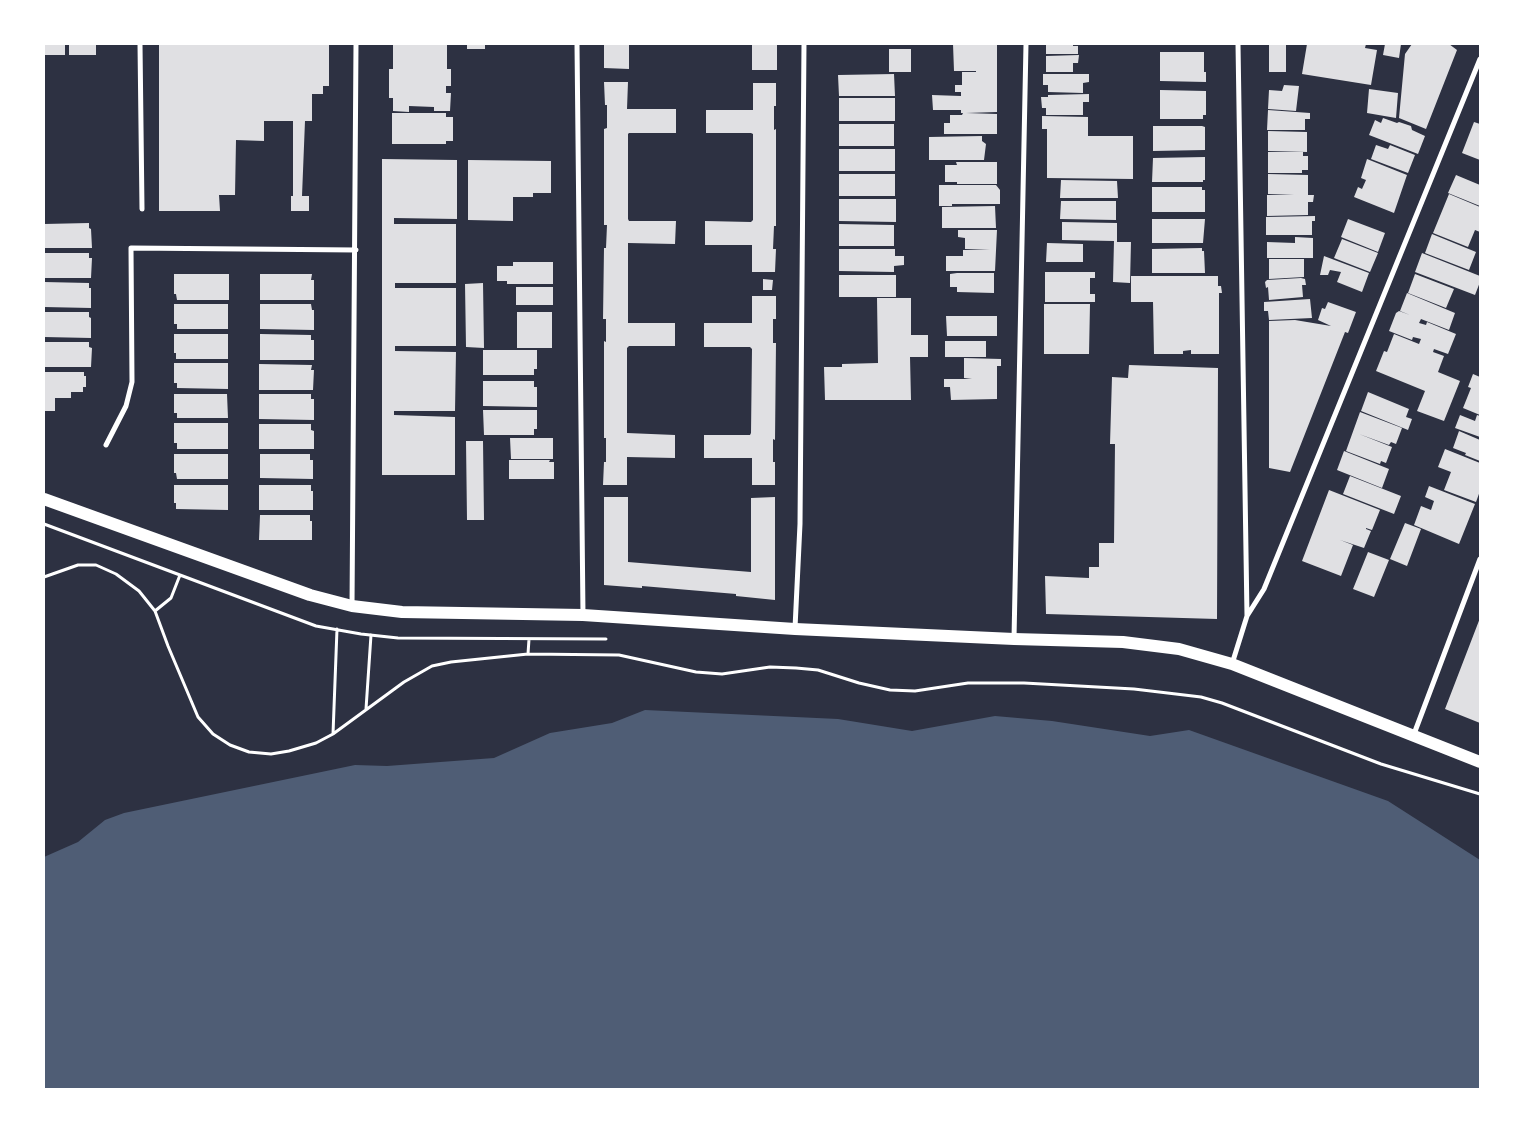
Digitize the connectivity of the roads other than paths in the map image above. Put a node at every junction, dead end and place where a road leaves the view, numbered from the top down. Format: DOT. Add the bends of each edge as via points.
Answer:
graph roads {
  1 [pos="140,44"];
  2 [pos="356,44"];
  3 [pos="577,44"];
  4 [pos="804,44"];
  5 [pos="1026,44"];
  6 [pos="1238,44"];
  7 [pos="1480,59"];
  8 [pos="142,209"];
  9 [pos="356,250"];
  10 [pos="106,445"];
  11 [pos="44,499"];
  12 [pos="1480,559"];
  13 [pos="352,606"];
  14 [pos="583,615"];
  15 [pos="1247,616"];
  16 [pos="795,628"];
  17 [pos="1014,639"];
  18 [pos="1232,664"];
  19 [pos="1413,736"];
  20 [pos="1480,762"];
  1 -- 8 [label="street"];
  2 -- 9 [label="street"];
  3 -- 14 [label="street"];
  4 -- 16 [label="street" via="800,524"];
  5 -- 17 [label="street"];
  6 -- 15 [label="street"];
  7 -- 15 [label="street" via="1264,589"];
  9 -- 10 [label="street" via="131,248 132,382 126,406"];
  9 -- 13 [label="street"];
  11 -- 13 [label="main road" via="310,595"];
  12 -- 19 [label="street"];
  13 -- 14 [label="main road" via="402,612"];
  14 -- 16 [label="main road"];
  15 -- 18 [label="street"];
  16 -- 17 [label="main road"];
  17 -- 18 [label="main road" via="1161,646"];
  18 -- 19 [label="main road"];
  19 -- 20 [label="main road"];
}
